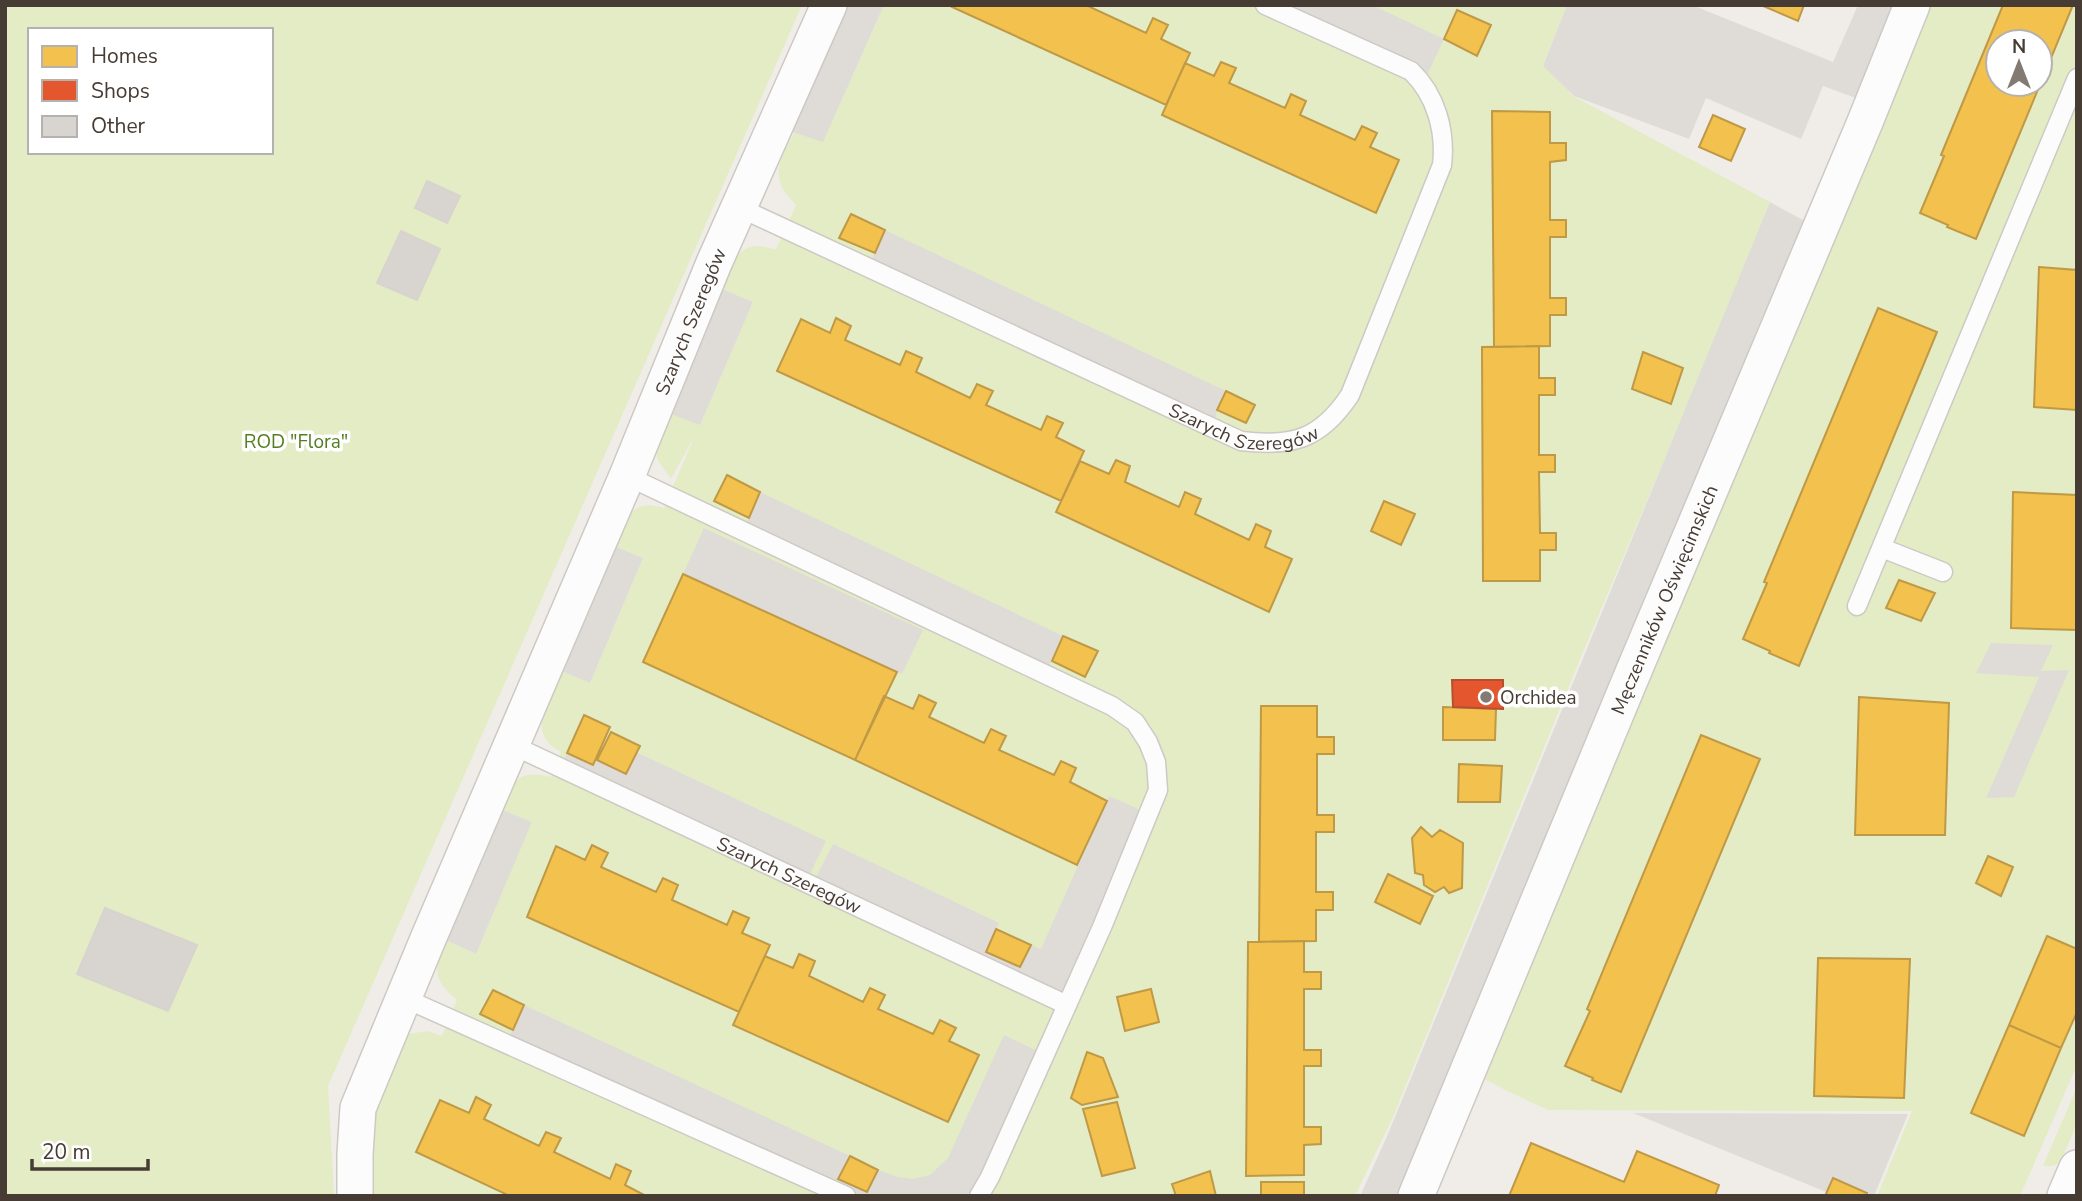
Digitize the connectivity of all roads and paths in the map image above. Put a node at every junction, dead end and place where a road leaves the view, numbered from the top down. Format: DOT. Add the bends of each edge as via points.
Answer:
graph roads {
  1 [pos="829,5"];
  2 [pos="1265,5"];
  3 [pos="1912,5"];
  4 [pos="2077,78"];
  5 [pos="738,207"];
  6 [pos="627,476"];
  7 [pos="1882,548"];
  8 [pos="1943,572"];
  9 [pos="1857,606"];
  10 [pos="512,745"];
  11 [pos="404,998"];
  12 [pos="1067,1006"];
  13 [pos="2077,1168"];
  14 [pos="355,1196"];
  15 [pos="846,1196"];
  16 [pos="979,1196"];
  17 [pos="1416,1196"];
  18 [pos="2065,1196"];
  1 -- 5 [label="street, Szarych Szeregów"];
  2 -- 5 [label="lane, Szarych Szeregów" via="1410,71 1433,101 1444,150 1442,165 1350,395 1339,411 1296,441 1241,441"];
  3 -- 17 [label="street, Męczenników Oświęcimskich"];
  4 -- 7 [label="lane"];
  5 -- 6 [label="street, Szarych Szeregów"];
  6 -- 10 [label="street, Szarych Szeregów"];
  6 -- 12 [label="lane" via="1112,706 1135,722 1156,762 1158,789"];
  7 -- 8 [label="lane"];
  7 -- 9 [label="lane"];
  10 -- 11 [label="street, Szarych Szeregów"];
  10 -- 12 [label="lane, Szarych Szeregów"];
  11 -- 14 [label="street, Szarych Szeregów" via="358,1108"];
  11 -- 15 [label="lane"];
  12 -- 16 [label="lane"];
  13 -- 18 [label="street"];
}
